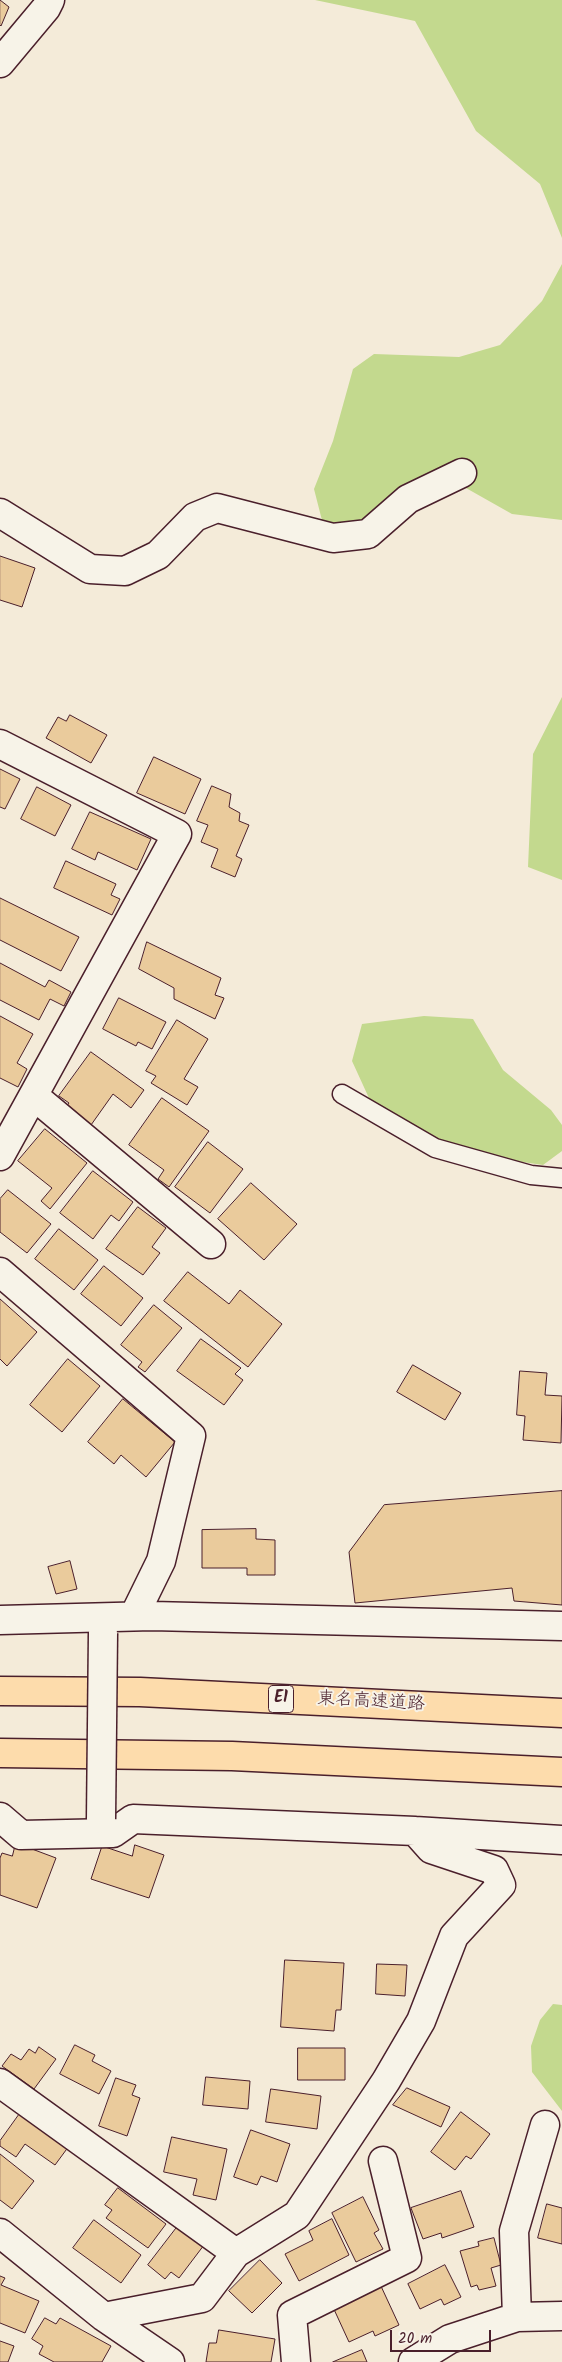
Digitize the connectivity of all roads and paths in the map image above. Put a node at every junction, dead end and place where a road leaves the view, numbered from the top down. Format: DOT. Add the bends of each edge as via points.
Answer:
graph roads {
  1 [pos="50,0"];
  2 [pos="0,63"];
  3 [pos="462,473"];
  4 [pos="0,513"];
  5 [pos="0,744"];
  6 [pos="342,1094"];
  7 [pos="34,1096"];
  8 [pos="0,1156"];
  9 [pos="562,1178"];
  10 [pos="211,1244"];
  11 [pos="0,1272"];
  12 [pos="134,1616"];
  13 [pos="0,1620"];
  14 [pos="562,1626"];
  15 [pos="103,1633"];
  16 [pos="0,1691"];
  17 [pos="562,1713"];
  18 [pos="0,1754"];
  19 [pos="562,1772"];
  20 [pos="0,1817"];
  21 [pos="101,1819"];
  22 [pos="415,1830"];
  23 [pos="562,1840"];
  24 [pos="0,2083"];
  25 [pos="545,2125"];
  26 [pos="383,2161"];
  27 [pos="0,2233"];
  28 [pos="236,2253"];
  29 [pos="562,2316"];
  30 [pos="517,2317"];
  31 [pos="104,2318"];
  32 [pos="170,2362"];
  33 [pos="296,2362"];
  34 [pos="413,2362"];
  1 -- 2 [label="street"];
  3 -- 4 [label="street" via="408,499 368,534 333,538 217,508 195,517 158,555 125,571 90,569"];
  5 -- 7 [label="street" via="177,834"];
  6 -- 9 [label="lane" via="435,1148 531,1175"];
  7 -- 8 [label="street"];
  7 -- 10 [label="street"];
  11 -- 12 [label="street" via="191,1436 161,1561"];
  12 -- 13 [label="street"];
  12 -- 14 [label="street"];
  15 -- 21 [label="street, bridge"];
  16 -- 17 [label="highway, 東名高速道路 / E1" via="140,1692"];
  18 -- 19 [label="highway" via="232,1756"];
  20 -- 22 [label="street" via="21,1835 113,1833 133,1819"];
  22 -- 23 [label="street"];
  22 -- 28 [label="street" via="431,1849 494,1870 500,1885 454,1936 421,2021 386,2081 297,2215"];
  24 -- 28 [label="street"];
  25 -- 30 [label="street" via="514,2231"];
  26 -- 33 [label="street" via="407,2258 292,2315"];
  27 -- 31 [label="street"];
  28 -- 31 [label="street" via="202,2298"];
  29 -- 30 [label="street"];
  30 -- 34 [label="street" via="450,2338"];
  31 -- 32 [label="street"];
}
